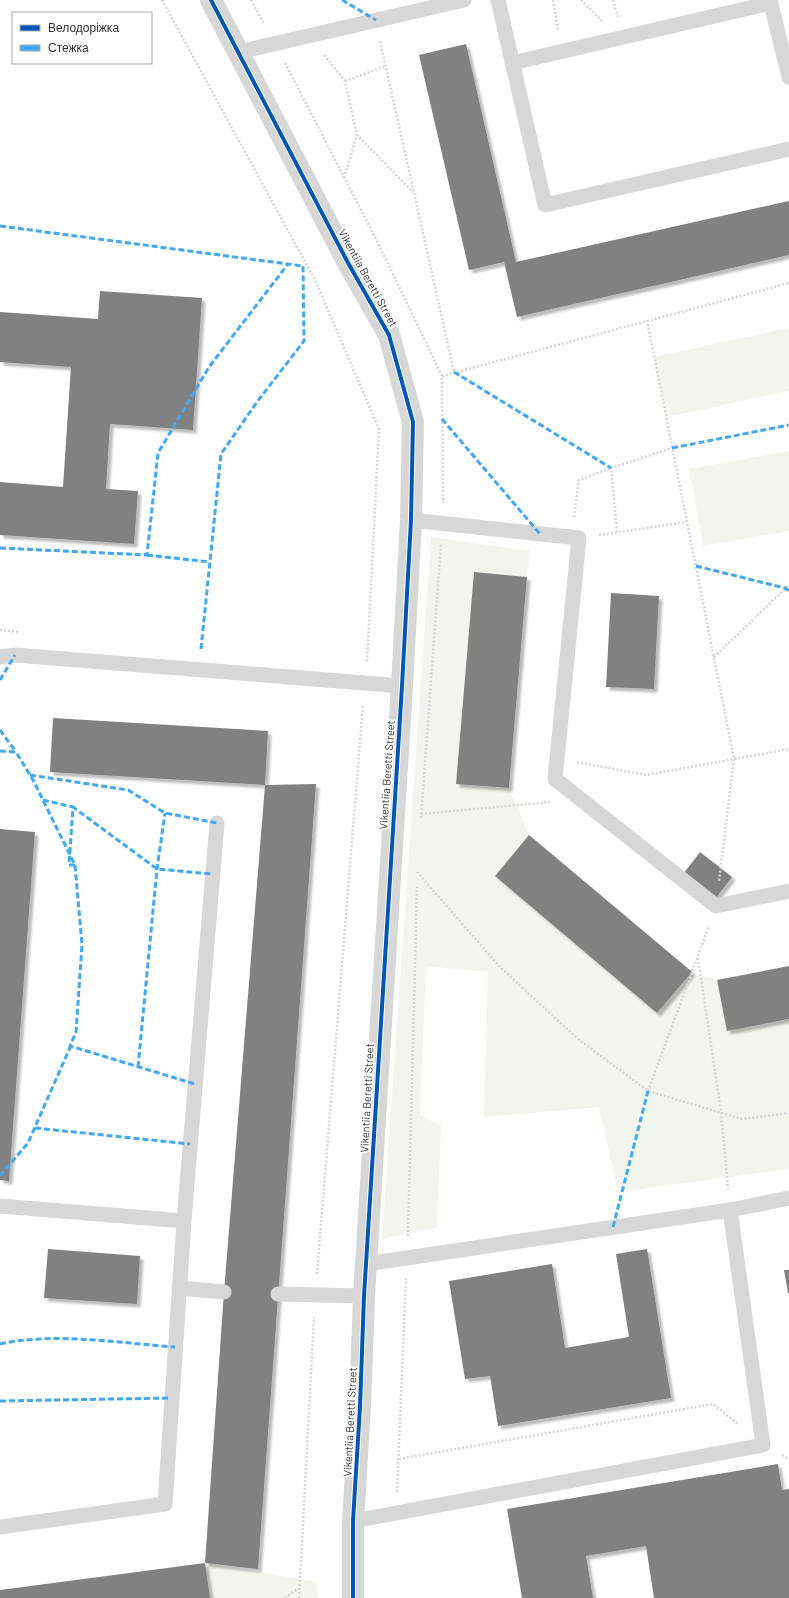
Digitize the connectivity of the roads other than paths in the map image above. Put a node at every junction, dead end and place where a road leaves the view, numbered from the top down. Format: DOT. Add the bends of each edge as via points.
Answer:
graph roads {
  1 [pos="211,0"];
  2 [pos="464,0"];
  3 [pos="498,0"];
  4 [pos="770,2"];
  5 [pos="239,52"];
  6 [pos="512,63"];
  7 [pos="789,77"];
  8 [pos="789,149"];
  9 [pos="411,520"];
  10 [pos="0,657"];
  11 [pos="402,686"];
  12 [pos="217,823"];
  13 [pos="789,890"];
  14 [pos="789,1198"];
  15 [pos="0,1206"];
  16 [pos="730,1210"];
  17 [pos="184,1221"];
  18 [pos="366,1264"];
  19 [pos="179,1288"];
  20 [pos="224,1292"];
  21 [pos="278,1294"];
  22 [pos="364,1296"];
  23 [pos="353,1520"];
  24 [pos="0,1526"];
  25 [pos="353,1598"];
  1 -- 5 [label="street, Vikentiia Beretti Street"];
  2 -- 5 [label="lane"];
  3 -- 6 [label="lane"];
  4 -- 6 [label="lane"];
  4 -- 7 [label="lane"];
  5 -- 9 [label="street, Vikentiia Beretti Street" via="347,261 389,335 413,422"];
  6 -- 8 [label="lane" via="545,205"];
  9 -- 11 [label="street, Vikentiia Beretti Street"];
  9 -- 13 [label="lane" via="575,537 555,779 716,906"];
  10 -- 11 [label="lane" via="15,655"];
  11 -- 18 [label="street, Vikentiia Beretti Street"];
  12 -- 17 [label="lane"];
  14 -- 16 [label="lane"];
  15 -- 17 [label="lane"];
  16 -- 18 [label="lane"];
  16 -- 23 [label="lane" via="763,1445"];
  17 -- 19 [label="lane"];
  18 -- 22 [label="street, Vikentiia Beretti Street"];
  19 -- 20 [label="lane"];
  19 -- 24 [label="lane" via="165,1504"];
  21 -- 22 [label="lane"];
  22 -- 23 [label="street, Vikentiia Beretti Street"];
  23 -- 25 [label="street, Vikentiia Beretti Street"];
}
